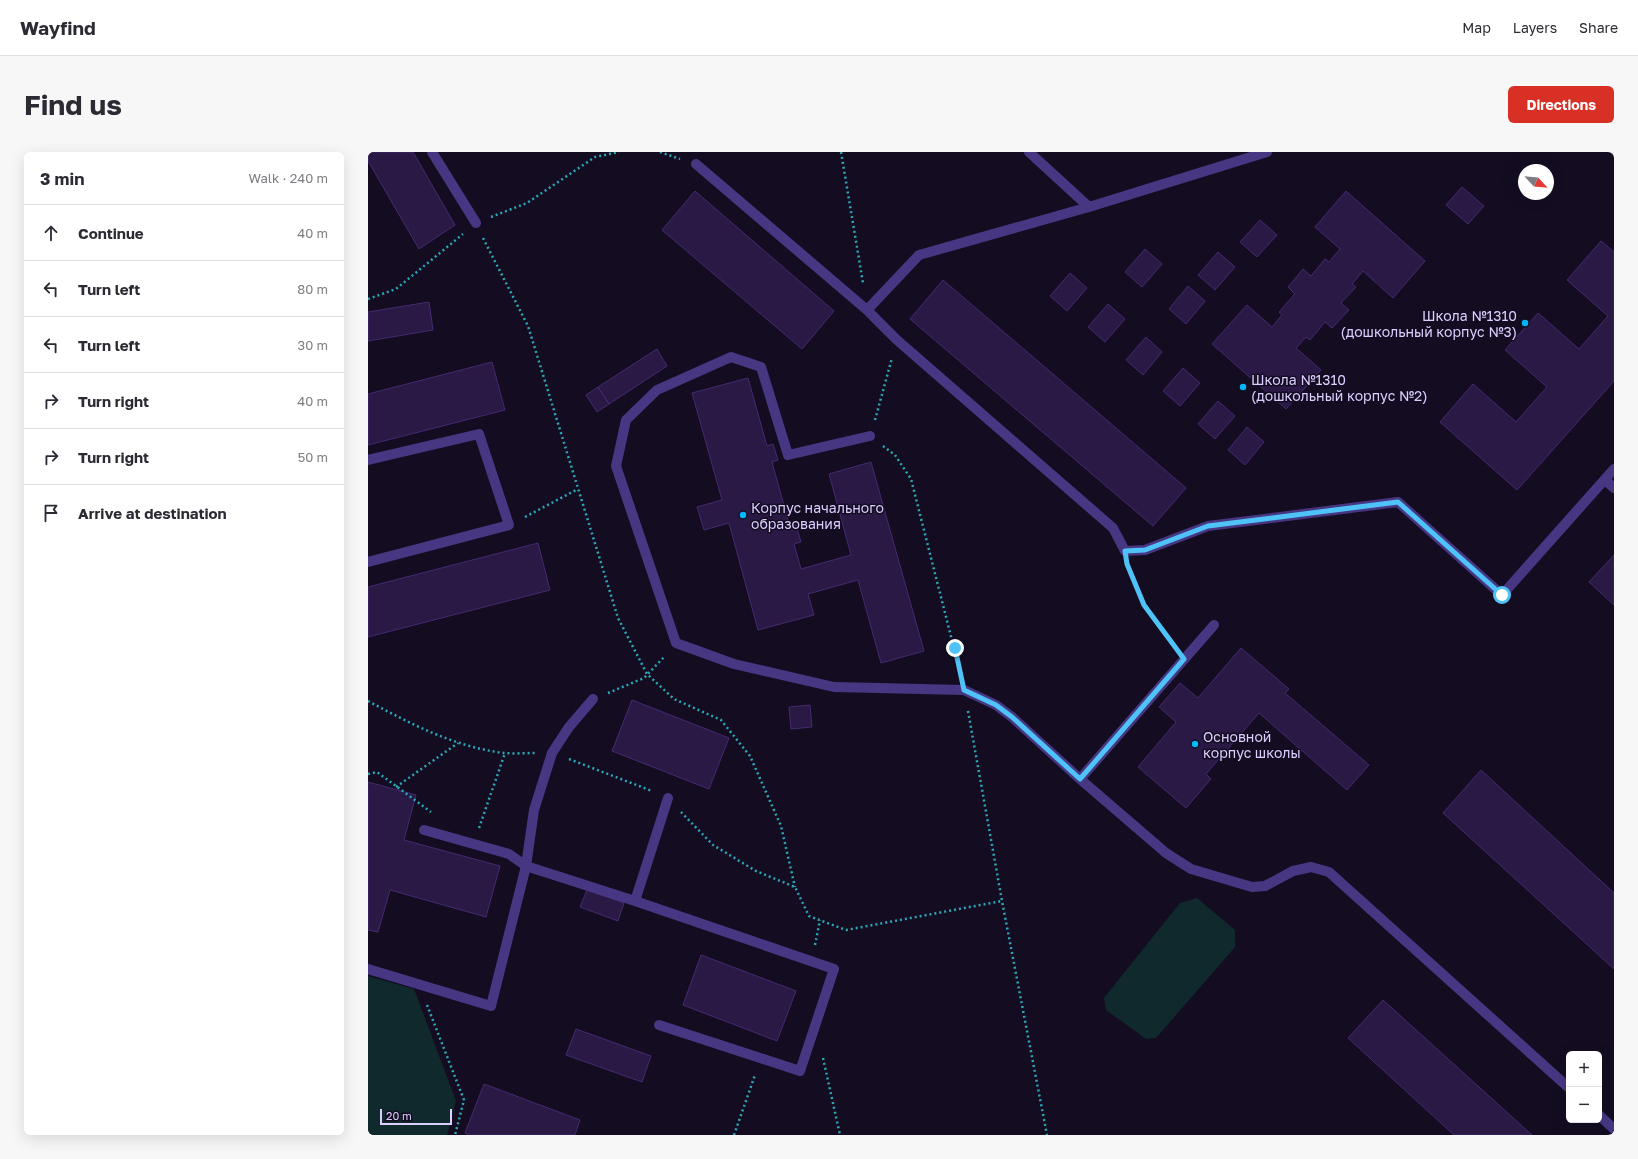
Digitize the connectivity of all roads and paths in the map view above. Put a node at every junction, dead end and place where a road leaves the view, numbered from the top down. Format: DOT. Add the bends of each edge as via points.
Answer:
graph roads {
  1 [pos="432,152"];
  2 [pos="619,152"];
  3 [pos="841,152"];
  4 [pos="1029,152"];
  5 [pos="1267,152"];
  6 [pos="696,164"];
  7 [pos="1089,207"];
  8 [pos="476,223"];
  9 [pos="368,299"];
  10 [pos="867,310"];
  11 [pos="897,340"];
  12 [pos="870,436"];
  13 [pos="368,460"];
  14 [pos="1614,469"];
  15 [pos="1605,480"];
  16 [pos="578,488"];
  17 [pos="1614,488"];
  18 [pos="509,525"];
  19 [pos="1125,551"];
  20 [pos="368,562"];
  21 [pos="1214,625"];
  22 [pos="676,643"];
  23 [pos="1184,659"];
  24 [pos="647,674"];
  25 [pos="964,690"];
  26 [pos="593,699"];
  27 [pos="368,701"];
  28 [pos="458,743"];
  29 [pos="505,753"];
  30 [pos="552,753"];
  31 [pos="368,774"];
  32 [pos="1080,779"];
  33 [pos="396,787"];
  34 [pos="668,798"];
  35 [pos="432,813"];
  36 [pos="424,830"];
  37 [pos="474,845"];
  38 [pos="526,866"];
  39 [pos="795,886"];
  40 [pos="635,901"];
  41 [pos="1002,901"];
  42 [pos="820,920"];
  43 [pos="812,962"];
  44 [pos="368,969"];
  45 [pos="418,984"];
  46 [pos="659,1025"];
  47 [pos="822,1052"];
  48 [pos="760,1058"];
  49 [pos="1568,1087"];
  50 [pos="1602,1118"];
  51 [pos="1614,1129"];
  52 [pos="455,1135"];
  53 [pos="734,1135"];
  54 [pos="840,1135"];
  55 [pos="1047,1135"];
  1 -- 8 [label="lane"];
  2 -- 8 [label="path" via="595,157 527,203"];
  3 -- 10 [label="path"];
  4 -- 7 [label="lane"];
  5 -- 7 [label="lane"];
  6 -- 10 [label="lane"];
  7 -- 10 [label="lane" via="919,255"];
  8 -- 9 [label="path" via="396,288"];
  8 -- 16 [label="path" via="528,326"];
  10 -- 11 [label="lane"];
  11 -- 12 [label="path"];
  11 -- 19 [label="lane" via="1113,528"];
  12 -- 22 [label="lane" via="788,455 761,367 731,357 657,390 626,420 616,466"];
  12 -- 25 [label="path" via="895,455 911,479"];
  13 -- 18 [label="lane" via="479,434"];
  14 -- 15 [label="lane"];
  15 -- 17 [label="lane"];
  15 -- 19 [label="lane" via="1502,595 1398,502 1208,526 1145,550"];
  16 -- 18 [label="path"];
  16 -- 24 [label="path" via="618,618"];
  18 -- 20 [label="lane"];
  19 -- 23 [label="path" via="1127,564 1144,605"];
  21 -- 23 [label="lane"];
  22 -- 24 [label="path"];
  22 -- 25 [label="lane" via="734,664 834,687"];
  23 -- 32 [label="lane"];
  24 -- 26 [label="path" via="644,678"];
  24 -- 39 [label="path" via="674,700 721,720 750,756 781,826"];
  25 -- 32 [label="lane" via="996,705 1012,717"];
  25 -- 41 [label="path"];
  26 -- 30 [label="lane" via="569,727"];
  27 -- 28 [label="path" via="411,724"];
  28 -- 29 [label="path"];
  28 -- 33 [label="path"];
  29 -- 30 [label="path"];
  29 -- 37 [label="path"];
  30 -- 34 [label="path"];
  30 -- 38 [label="lane" via="534,810"];
  31 -- 33 [label="path" via="377,772"];
  32 -- 49 [label="lane" via="1166,853 1192,870 1252,887 1265,886 1293,870 1311,868 1329,872"];
  33 -- 35 [label="path"];
  34 -- 39 [label="path" via="713,845 756,871"];
  34 -- 40 [label="lane"];
  36 -- 37 [label="lane"];
  37 -- 38 [label="lane" via="508,854"];
  38 -- 40 [label="lane"];
  38 -- 45 [label="lane" via="491,1006"];
  39 -- 42 [label="path" via="809,916"];
  40 -- 43 [label="lane"];
  41 -- 42 [label="path" via="846,930"];
  41 -- 55 [label="path"];
  42 -- 43 [label="path"];
  43 -- 48 [label="lane" via="834,969 800,1071"];
  44 -- 45 [label="lane"];
  45 -- 52 [label="path" via="464,1100"];
  46 -- 48 [label="lane"];
  47 -- 54 [label="path"];
  48 -- 53 [label="path"];
  50 -- 51 [label="lane"];
}
